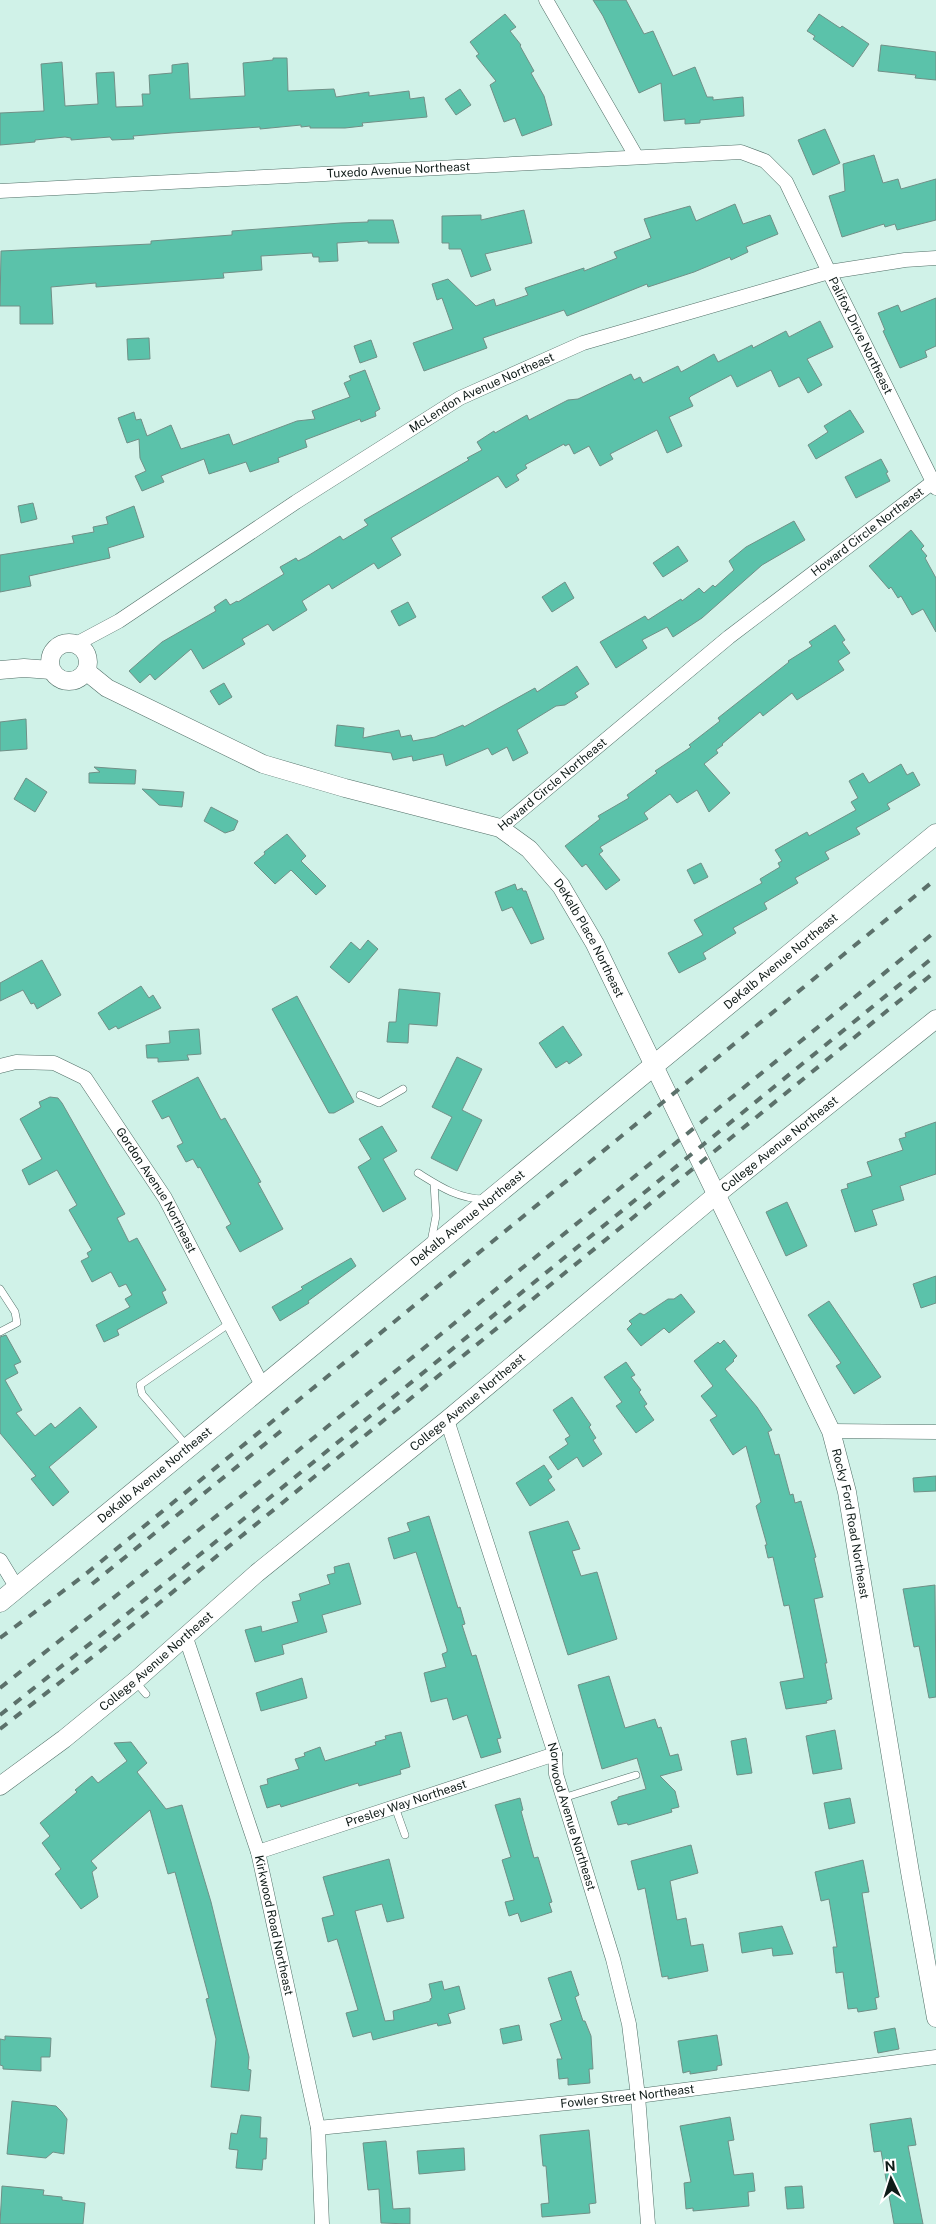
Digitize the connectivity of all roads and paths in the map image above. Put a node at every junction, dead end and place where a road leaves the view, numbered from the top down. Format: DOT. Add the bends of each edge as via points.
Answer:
graph roads {
  1 [pos="546,0"];
  2 [pos="636,156"];
  3 [pos="786,182"];
  4 [pos="0,190"];
  5 [pos="936,258"];
  6 [pos="829,272"];
  7 [pos="934,485"];
  8 [pos="76,644"];
  9 [pos="51,663"];
  10 [pos="0,670"];
  11 [pos="79,676"];
  12 [pos="500,828"];
  13 [pos="936,834"];
  14 [pos="936,1020"];
  15 [pos="0,1066"];
  16 [pos="654,1066"];
  17 [pos="403,1089"];
  18 [pos="360,1095"];
  19 [pos="418,1173"];
  20 [pos="434,1183"];
  21 [pos="716,1195"];
  22 [pos="493,1199"];
  23 [pos="430,1251"];
  24 [pos="0,1289"];
  25 [pos="230,1323"];
  26 [pos="0,1332"];
  27 [pos="263,1387"];
  28 [pos="447,1420"];
  29 [pos="831,1431"];
  30 [pos="936,1432"];
  31 [pos="188,1448"];
  32 [pos="0,1560"];
  33 [pos="17,1588"];
  34 [pos="0,1602"];
  35 [pos="184,1635"];
  36 [pos="134,1681"];
  37 [pos="146,1694"];
  38 [pos="555,1754"];
  39 [pos="636,1776"];
  40 [pos="0,1786"];
  41 [pos="563,1798"];
  42 [pos="395,1807"];
  43 [pos="405,1835"];
  44 [pos="258,1852"];
  45 [pos="936,2018"];
  46 [pos="936,2057"];
  47 [pos="638,2096"];
  48 [pos="318,2128"];
  49 [pos="322,2224"];
  50 [pos="648,2224"];
  1 -- 2 [label="street"];
  2 -- 3 [label="street, Tuxedo Avenue Northeast" via="741,152 766,161"];
  2 -- 4 [label="street, Tuxedo Avenue Northeast"];
  3 -- 6 [label="street, Palifox Drive Northeast"];
  5 -- 6 [label="street, McLendon Avenue Northeast"];
  6 -- 7 [label="street, Palifox Drive Northeast"];
  6 -- 8 [label="street, McLendon Avenue Northeast" via="583,343 460,398 296,502 119,621"];
  7 -- 12 [label="street, Howard Circle Northeast" via="729,637"];
  8 -- 9 [label="street, McLendon Avenue Northeast" via="62,644 56,648"];
  8 -- 11 [label="street" via="86,654 88,662"];
  9 -- 10 [label="street, McLendon Avenue Northeast"];
  9 -- 11 [label="street" via="60,679"];
  11 -- 12 [label="street, Howard Circle Northeast" via="263,764"];
  12 -- 16 [label="street, DeKalb Place Northeast" via="529,849 561,886 595,944"];
  13 -- 16 [label="main road, DeKalb Avenue Northeast"];
  14 -- 21 [label="street, College Avenue Northeast"];
  15 -- 25 [label="street, Gordon Avenue Northeast" via="16,1062 54,1063 85,1078 165,1198"];
  16 -- 21 [label="street, Rocky Ford Road Northeast"];
  16 -- 22 [label="main road, DeKalb Avenue Northeast"];
  17 -- 18 [label="lane" via="379,1103"];
  19 -- 20 [label="lane"];
  20 -- 22 [label="lane" via="452,1194 472,1199"];
  20 -- 23 [label="lane" via="436,1216"];
  21 -- 28 [label="street, College Avenue Northeast"];
  21 -- 29 [label="street, Rocky Ford Road Northeast"];
  22 -- 23 [label="main road, DeKalb Avenue Northeast"];
  23 -- 27 [label="main road, DeKalb Avenue Northeast"];
  24 -- 26 [label="lane" via="15,1312 17,1323"];
  25 -- 27 [label="street, Gordon Avenue Northeast"];
  25 -- 31 [label="lane" via="140,1385 142,1394"];
  27 -- 31 [label="main road, DeKalb Avenue Northeast"];
  28 -- 35 [label="street, College Avenue Northeast"];
  28 -- 38 [label="street, Norwood Avenue Northeast"];
  29 -- 30 [label="street"];
  29 -- 45 [label="street, Rocky Ford Road Northeast" via="847,1492"];
  31 -- 33 [label="main road, DeKalb Avenue Northeast"];
  32 -- 33 [label="street"];
  33 -- 34 [label="main road, DeKalb Avenue Northeast"];
  35 -- 36 [label="street, College Avenue Northeast"];
  35 -- 44 [label="street, Kirkwood Road Northeast"];
  36 -- 37 [label="lane"];
  36 -- 40 [label="street, College Avenue Northeast"];
  38 -- 41 [label="street, Norwood Avenue Northeast" via="556,1774"];
  38 -- 42 [label="street, Presley Way Northeast"];
  39 -- 41 [label="lane"];
  41 -- 47 [label="street, Norwood Avenue Northeast" via="615,1968 629,2024"];
  42 -- 43 [label="lane"];
  42 -- 44 [label="street, Presley Way Northeast"];
  44 -- 48 [label="street, Kirkwood Road Northeast"];
  46 -- 47 [label="street, Fowler Street Northeast"];
  47 -- 48 [label="street, Fowler Street Northeast"];
  47 -- 50 [label="street, Norwood Avenue Northeast"];
  48 -- 49 [label="street, Kirkwood Road Northeast"];
}
